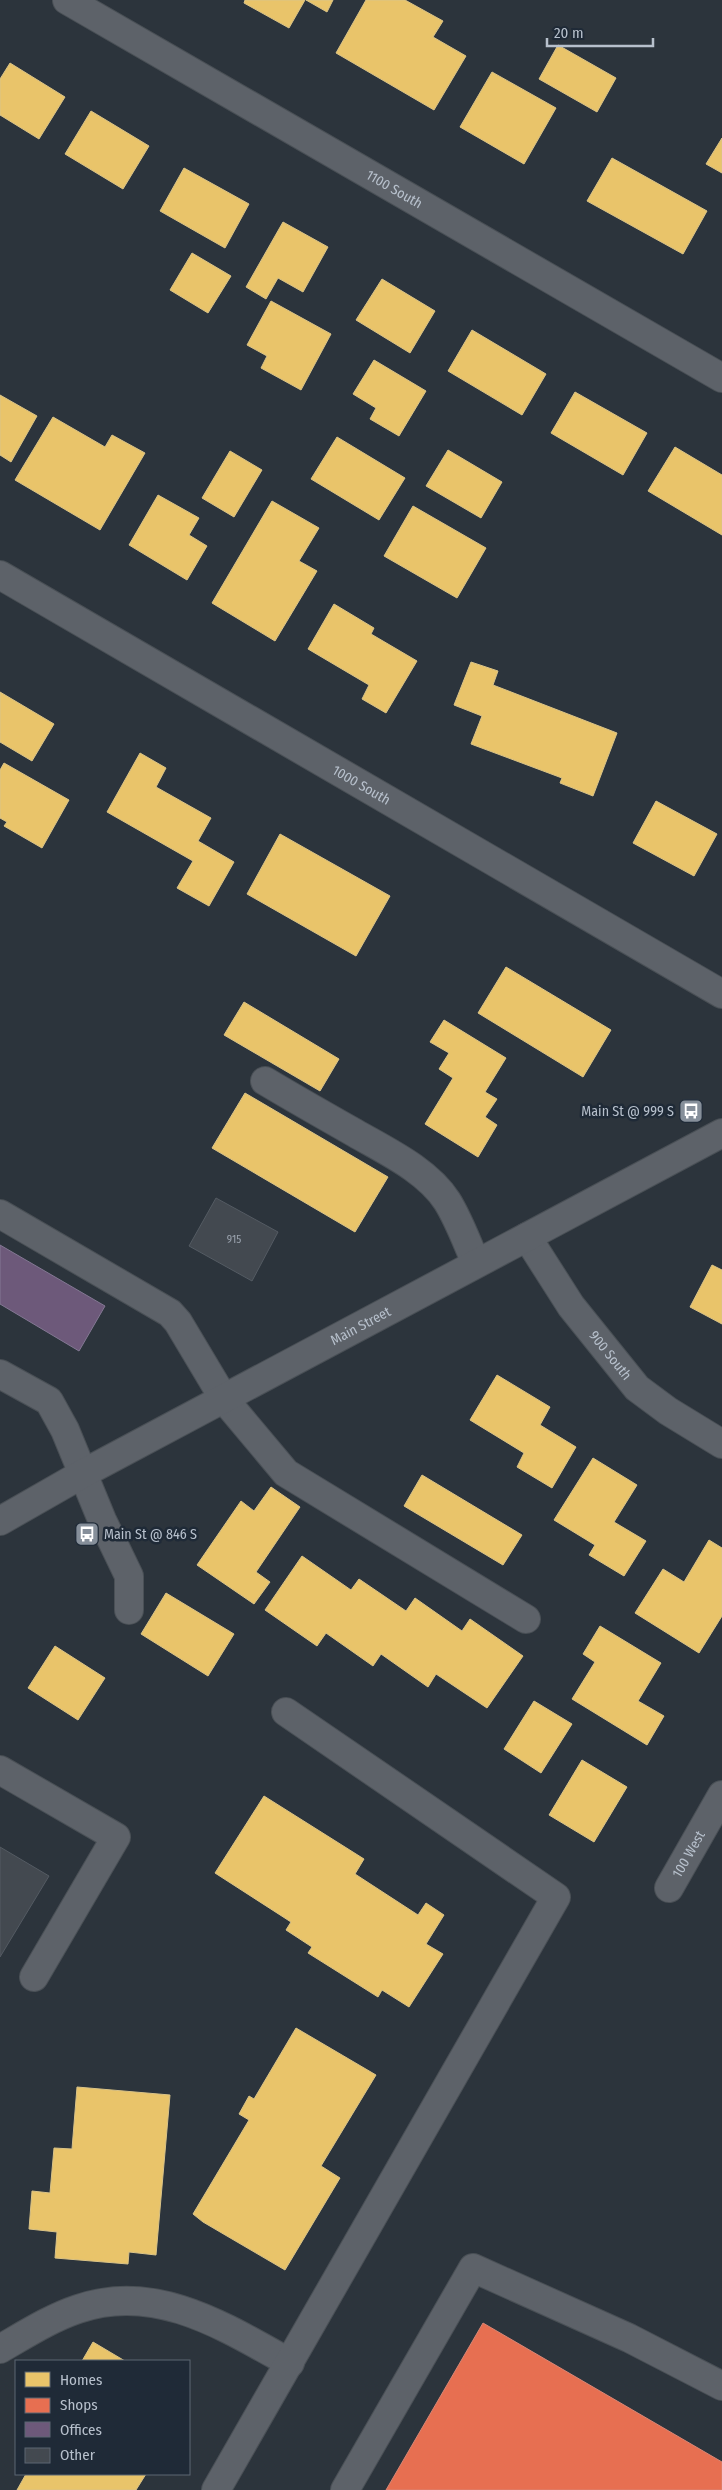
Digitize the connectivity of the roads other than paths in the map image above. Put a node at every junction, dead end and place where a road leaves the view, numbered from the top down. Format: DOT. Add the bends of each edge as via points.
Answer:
graph roads {
  1 [pos="67,0"];
  2 [pos="722,378"];
  3 [pos="0,575"];
  4 [pos="722,994"];
  5 [pos="265,1081"];
  6 [pos="722,1133"];
  7 [pos="0,1214"];
  8 [pos="527,1237"];
  9 [pos="476,1264"];
  10 [pos="0,1374"];
  11 [pos="224,1398"];
  12 [pos="722,1444"];
  13 [pos="84,1473"];
  14 [pos="0,1521"];
  15 [pos="129,1610"];
  16 [pos="526,1619"];
  17 [pos="286,1712"];
  18 [pos="0,1770"];
  19 [pos="722,1795"];
  20 [pos="669,1888"];
  21 [pos="34,1977"];
  22 [pos="0,2348"];
  23 [pos="290,2364"];
  24 [pos="722,2386"];
  25 [pos="216,2490"];
  26 [pos="345,2490"];
  1 -- 2 [label="street, 1100 South"];
  3 -- 4 [label="street, 1000 South"];
  5 -- 9 [label="street" via="416,1170 447,1200"];
  6 -- 8 [label="street, Main Street"];
  7 -- 11 [label="street" via="170,1313"];
  8 -- 9 [label="street, Main Street"];
  8 -- 12 [label="street, 900 South" via="571,1306 637,1388"];
  9 -- 11 [label="street, Main Street"];
  10 -- 13 [label="street" via="49,1402"];
  11 -- 13 [label="street, Main Street"];
  11 -- 16 [label="street" via="286,1473"];
  13 -- 14 [label="street, Main Street"];
  13 -- 15 [label="street" via="129,1576"];
  17 -- 23 [label="street" via="556,1896"];
  18 -- 21 [label="street" via="116,1837"];
  19 -- 20 [label="street, 100 West"];
  22 -- 23 [label="street" via="52,2319 80,2308 110,2302 143,2302 177,2308 212,2320"];
  23 -- 25 [label="street"];
  24 -- 26 [label="street" via="629,2338 473,2268"];
}
